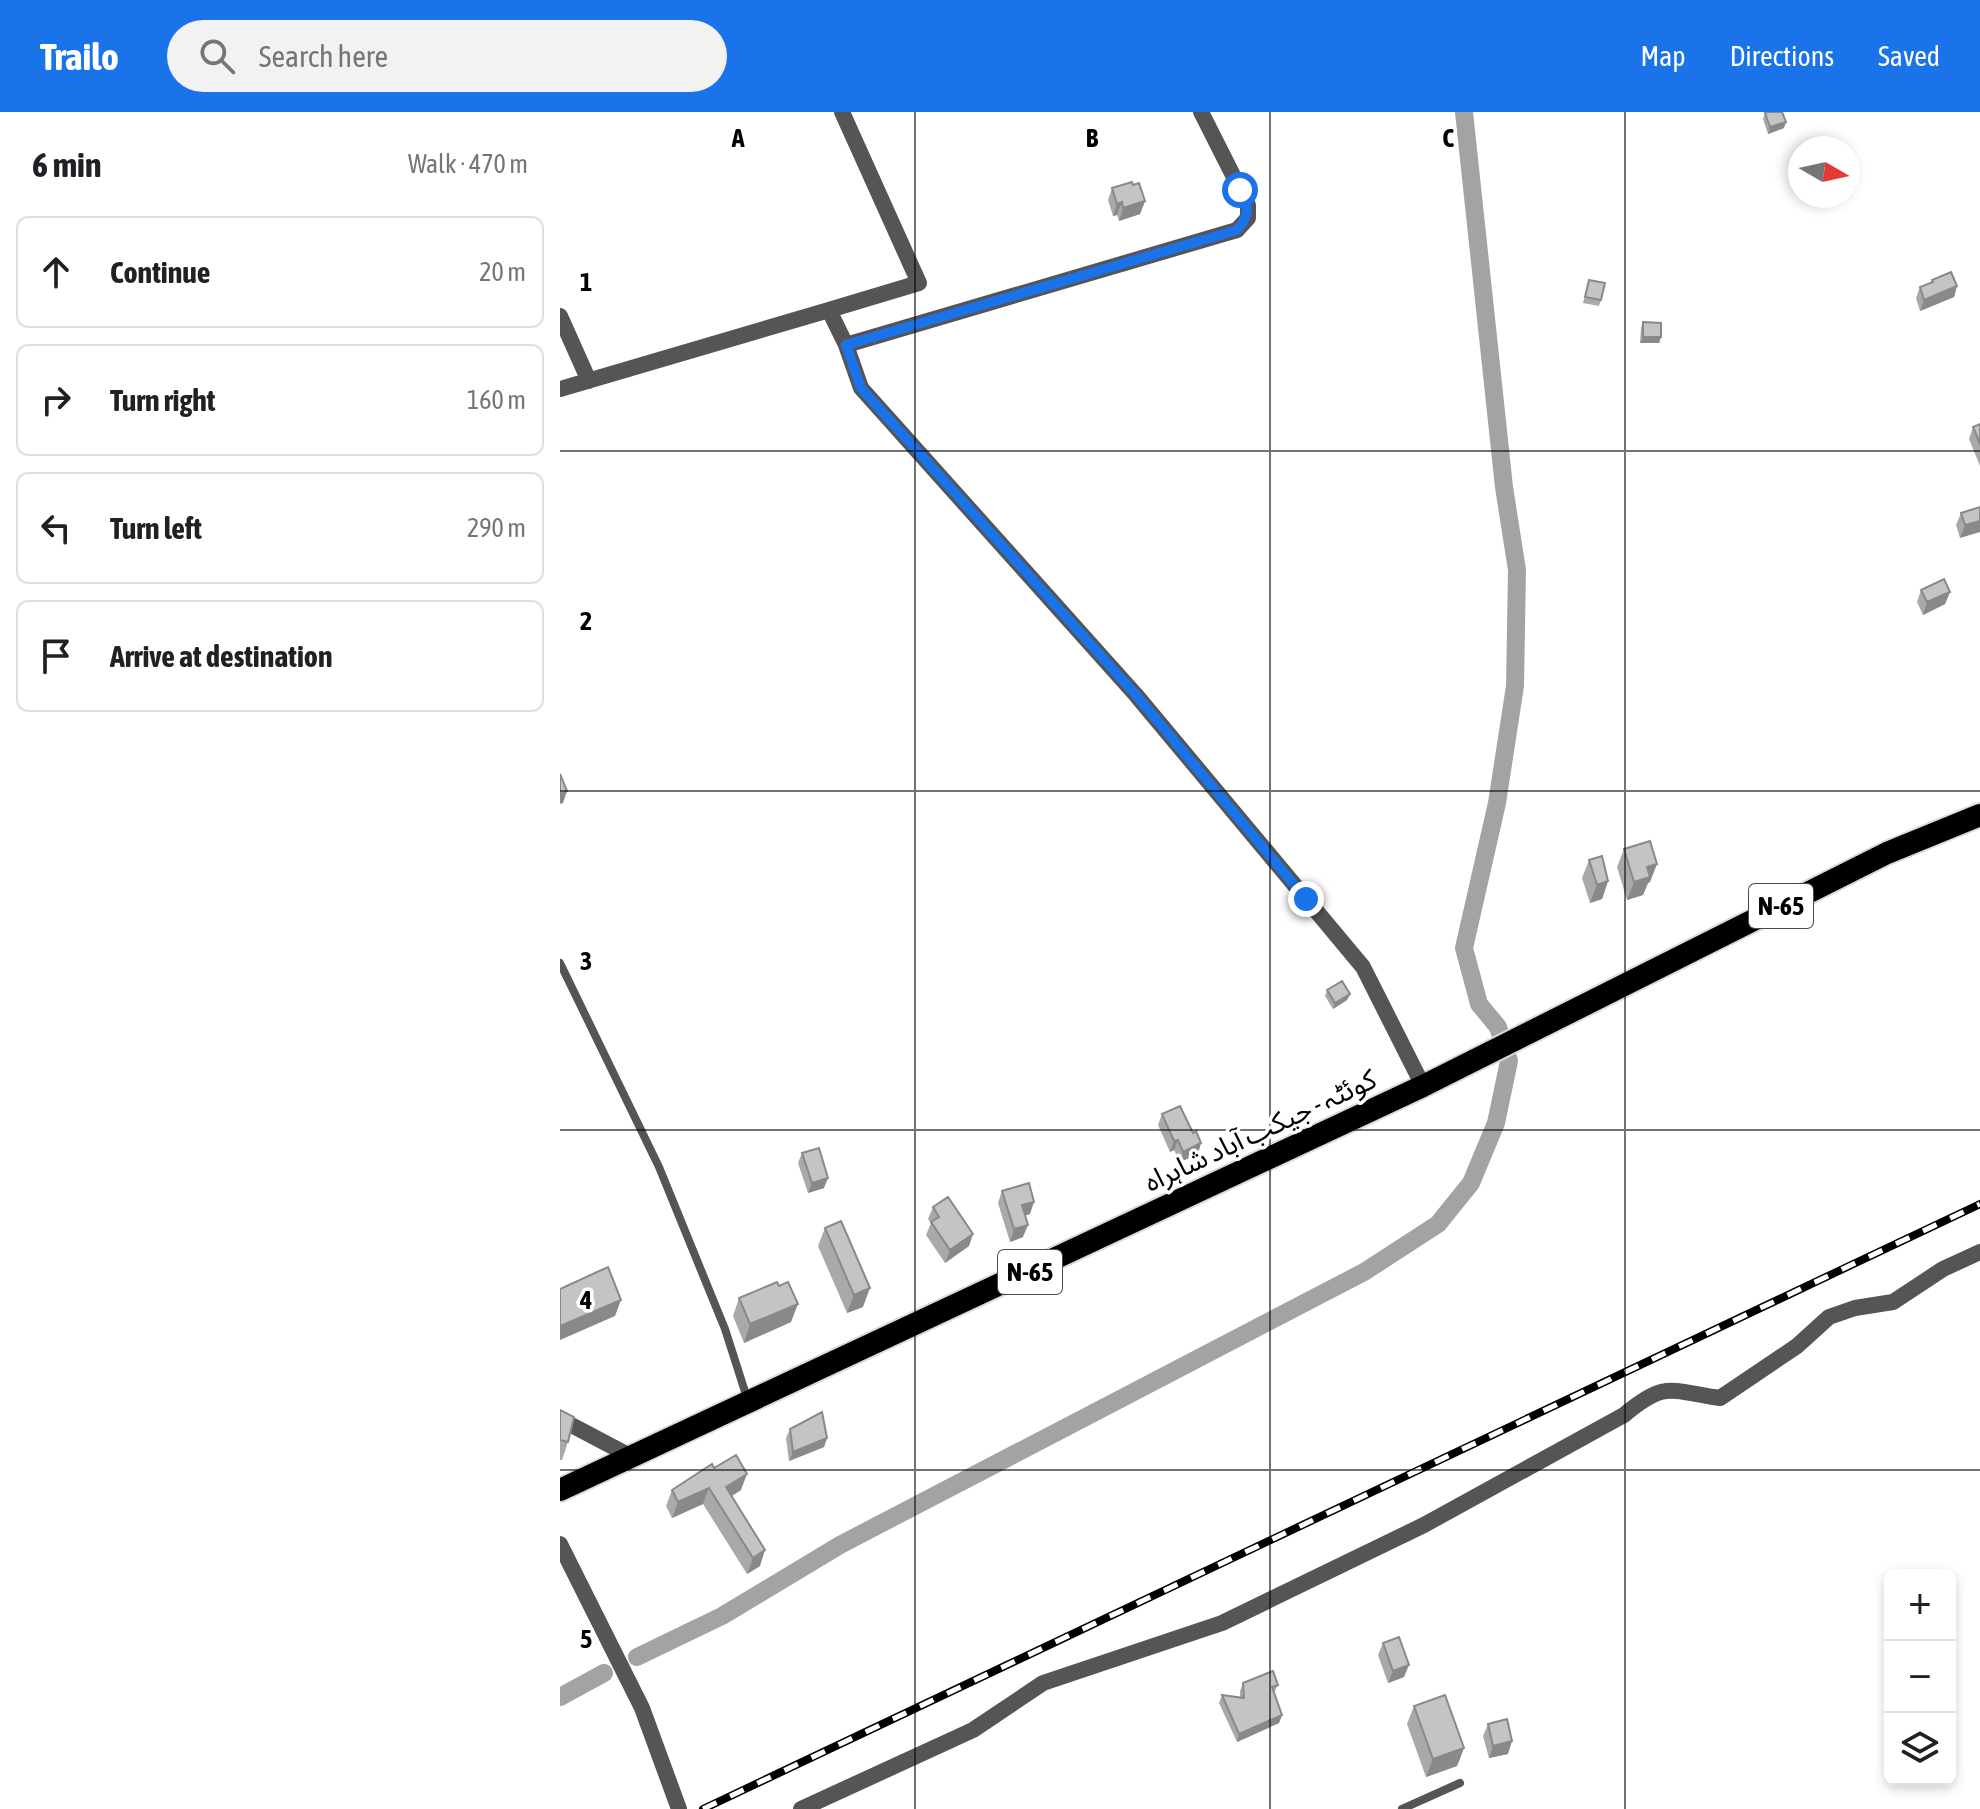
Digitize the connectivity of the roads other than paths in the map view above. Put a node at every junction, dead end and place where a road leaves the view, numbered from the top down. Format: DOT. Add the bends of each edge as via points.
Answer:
graph roads {
  1 [pos="842,112"];
  2 [pos="1201,112"];
  3 [pos="829,310"];
  4 [pos="560,316"];
  5 [pos="846,345"];
  6 [pos="589,381"];
  7 [pos="560,389"];
  8 [pos="1980,815"];
  9 [pos="560,963"];
  10 [pos="1423,1086"];
  11 [pos="1980,1252"];
  12 [pos="748,1401"];
  13 [pos="560,1419"];
  14 [pos="632,1457"];
  15 [pos="560,1490"];
  16 [pos="560,1544"];
  17 [pos="1460,1783"];
  18 [pos="679,1809"];
  19 [pos="801,1809"];
  20 [pos="1402,1809"];
  1 -- 3 [label="street" via="919,283"];
  2 -- 5 [label="street" via="1248,205 1248,218 1237,230"];
  3 -- 5 [label="street"];
  3 -- 6 [label="street"];
  4 -- 6 [label="street"];
  5 -- 10 [label="street" via="861,388 1136,695 1363,967"];
  6 -- 7 [label="street"];
  8 -- 10 [label="highway, کوئٹہ - جیکب آباد شاہراہ / N-65" via="1887,853"];
  9 -- 12 [label="lane" via="659,1167 725,1329"];
  10 -- 12 [label="highway, کوئٹہ - جیکب آباد شاہراہ / N-65"];
  11 -- 19 [label="street" via="1893,1302 1829,1317 1797,1346 1720,1398 1676,1389 1648,1395 1624,1415 1424,1525 1222,1623 1043,1683 973,1730"];
  12 -- 14 [label="highway, کوئٹہ - جیکب آباد شاہراہ / N-65"];
  13 -- 14 [label="street"];
  14 -- 15 [label="highway, کوئٹہ - جیکب آباد شاہراہ / N-65"];
  16 -- 18 [label="street" via="642,1708"];
  17 -- 20 [label="lane"];
}
